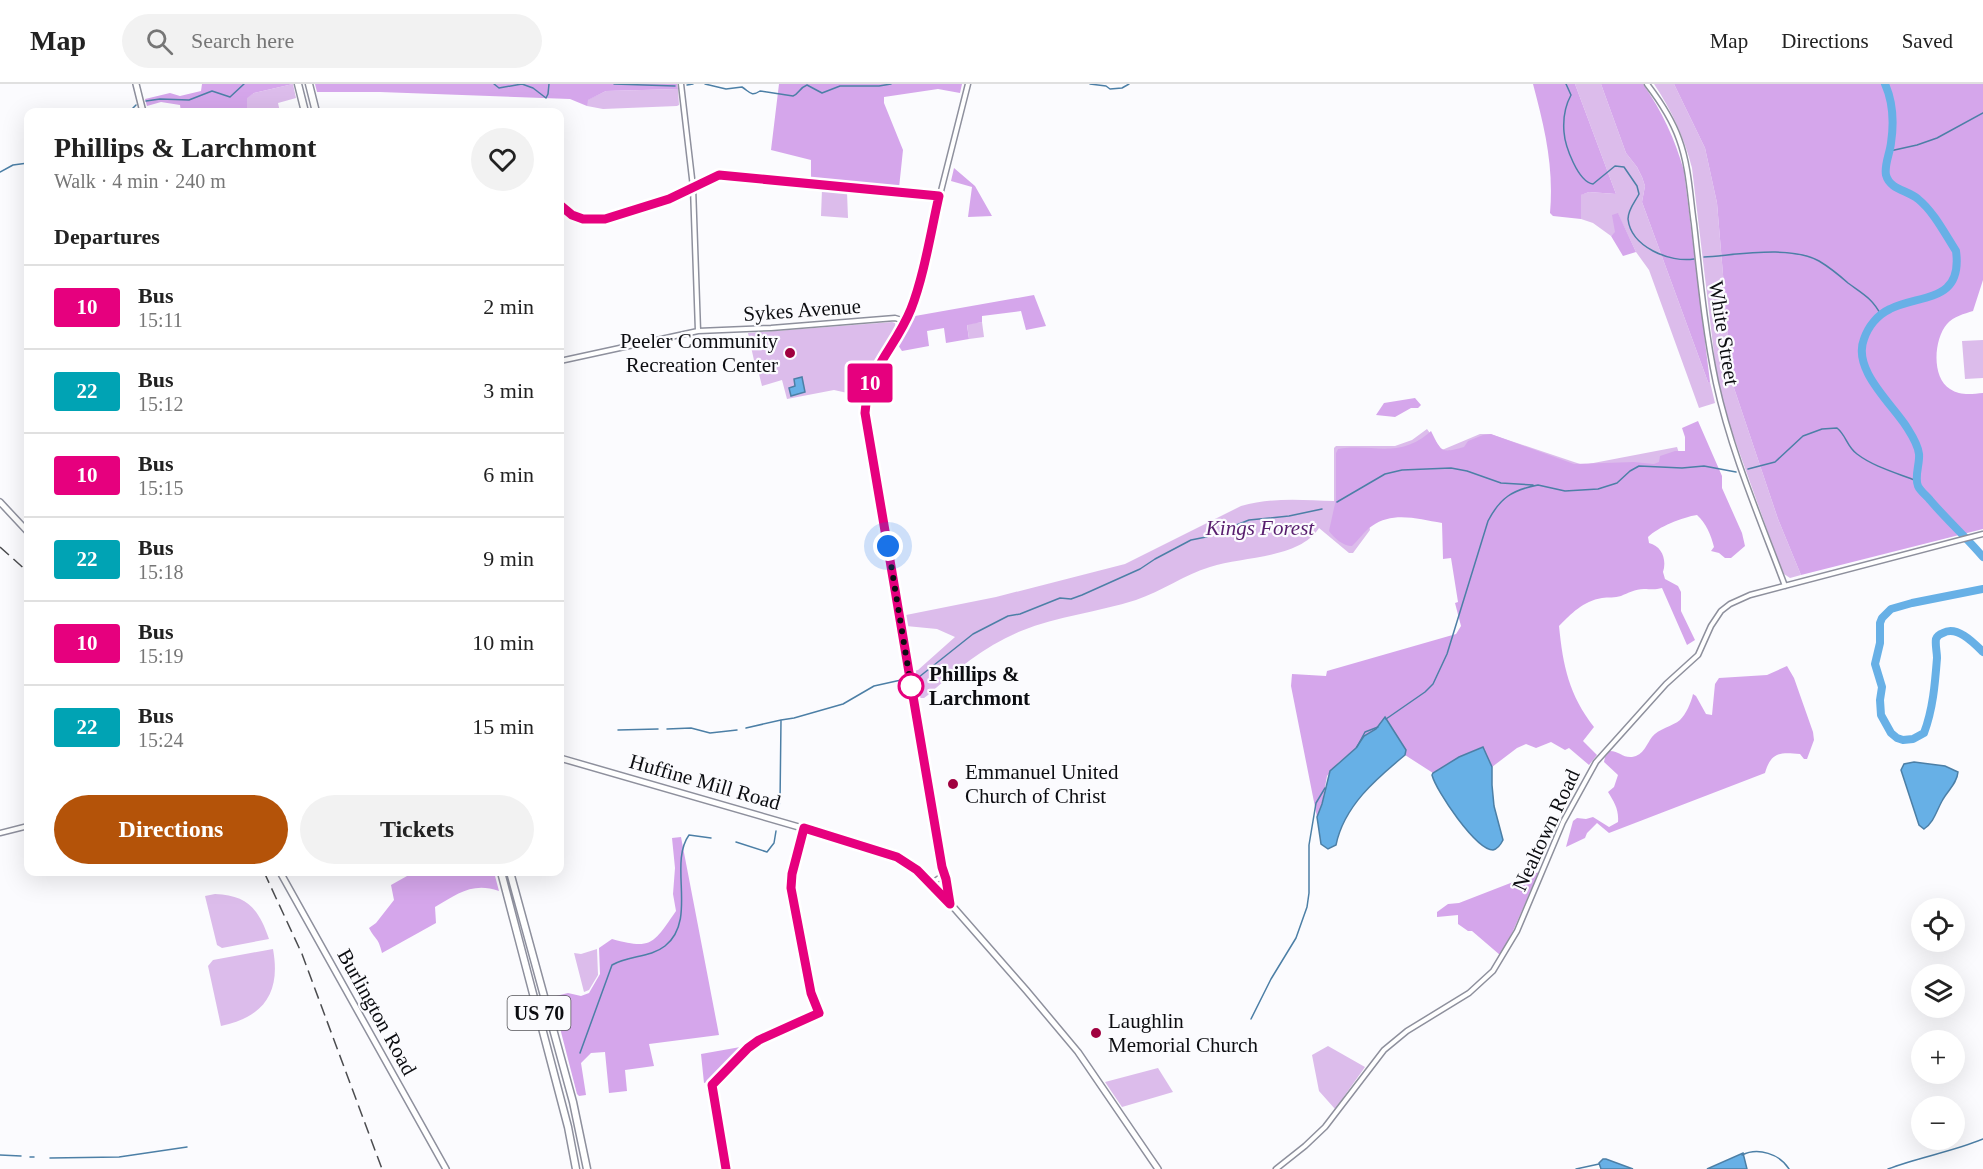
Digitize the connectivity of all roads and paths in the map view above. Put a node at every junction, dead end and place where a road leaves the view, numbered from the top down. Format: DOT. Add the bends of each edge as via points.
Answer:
graph roads {
  1 [pos="136,84"];
  2 [pos="298,84"];
  3 [pos="309,84"];
  4 [pos="681,84"];
  5 [pos="968,84"];
  6 [pos="1647,84"];
  7 [pos="142,108"];
  8 [pos="304,108"];
  9 [pos="315,108"];
  10 [pos="905,321"];
  11 [pos="698,331"];
  12 [pos="564,360"];
  13 [pos="0,502"];
  14 [pos="24,527"];
  15 [pos="1983,534"];
  16 [pos="1785,586"];
  17 [pos="564,759"];
  18 [pos="24,827"];
  19 [pos="0,832"];
  20 [pos="942,867"];
  21 [pos="282,876"];
  22 [pos="502,876"];
  23 [pos="511,876"];
  24 [pos="932,883"];
  25 [pos="950,904"];
  26 [pos="446,1169"];
  27 [pos="576,1169"];
  28 [pos="587,1169"];
  29 [pos="1158,1169"];
  30 [pos="1276,1169"];
  1 -- 7 [label="main road"];
  2 -- 8 [label="highway"];
  3 -- 9 [label="highway"];
  4 -- 11 [label="street" via="693,187"];
  5 -- 10 [label="street"];
  6 -- 16 [label="street, White Street" via="1679,137 1688,171 1716,383 1741,466"];
  10 -- 11 [label="street, Sykes Avenue" via="895,318"];
  10 -- 20 [label="street" via="872,377 865,421"];
  11 -- 12 [label="street, Sykes Avenue"];
  13 -- 14 [label="main road"];
  15 -- 16 [label="street, Nealtown Road"];
  16 -- 30 [label="street, Nealtown Road" via="1742,598 1721,611 1698,655 1666,684 1596,762 1563,822 1517,931 1493,971 1469,993 1384,1050 1325,1127"];
  17 -- 24 [label="main road, Huffine Mill Road" via="868,847 897,857"];
  18 -- 19 [label="street"];
  20 -- 24 [label="street" via="940,877"];
  20 -- 25 [label="street"];
  21 -- 26 [label="main road, Burlington Road"];
  22 -- 27 [label="highway, US 70"];
  23 -- 28 [label="highway, US 70" via="573,1102"];
  24 -- 25 [label="main road, Huffine Mill Road"];
  25 -- 29 [label="main road, Huffine Mill Road" via="1078,1052"];
}
